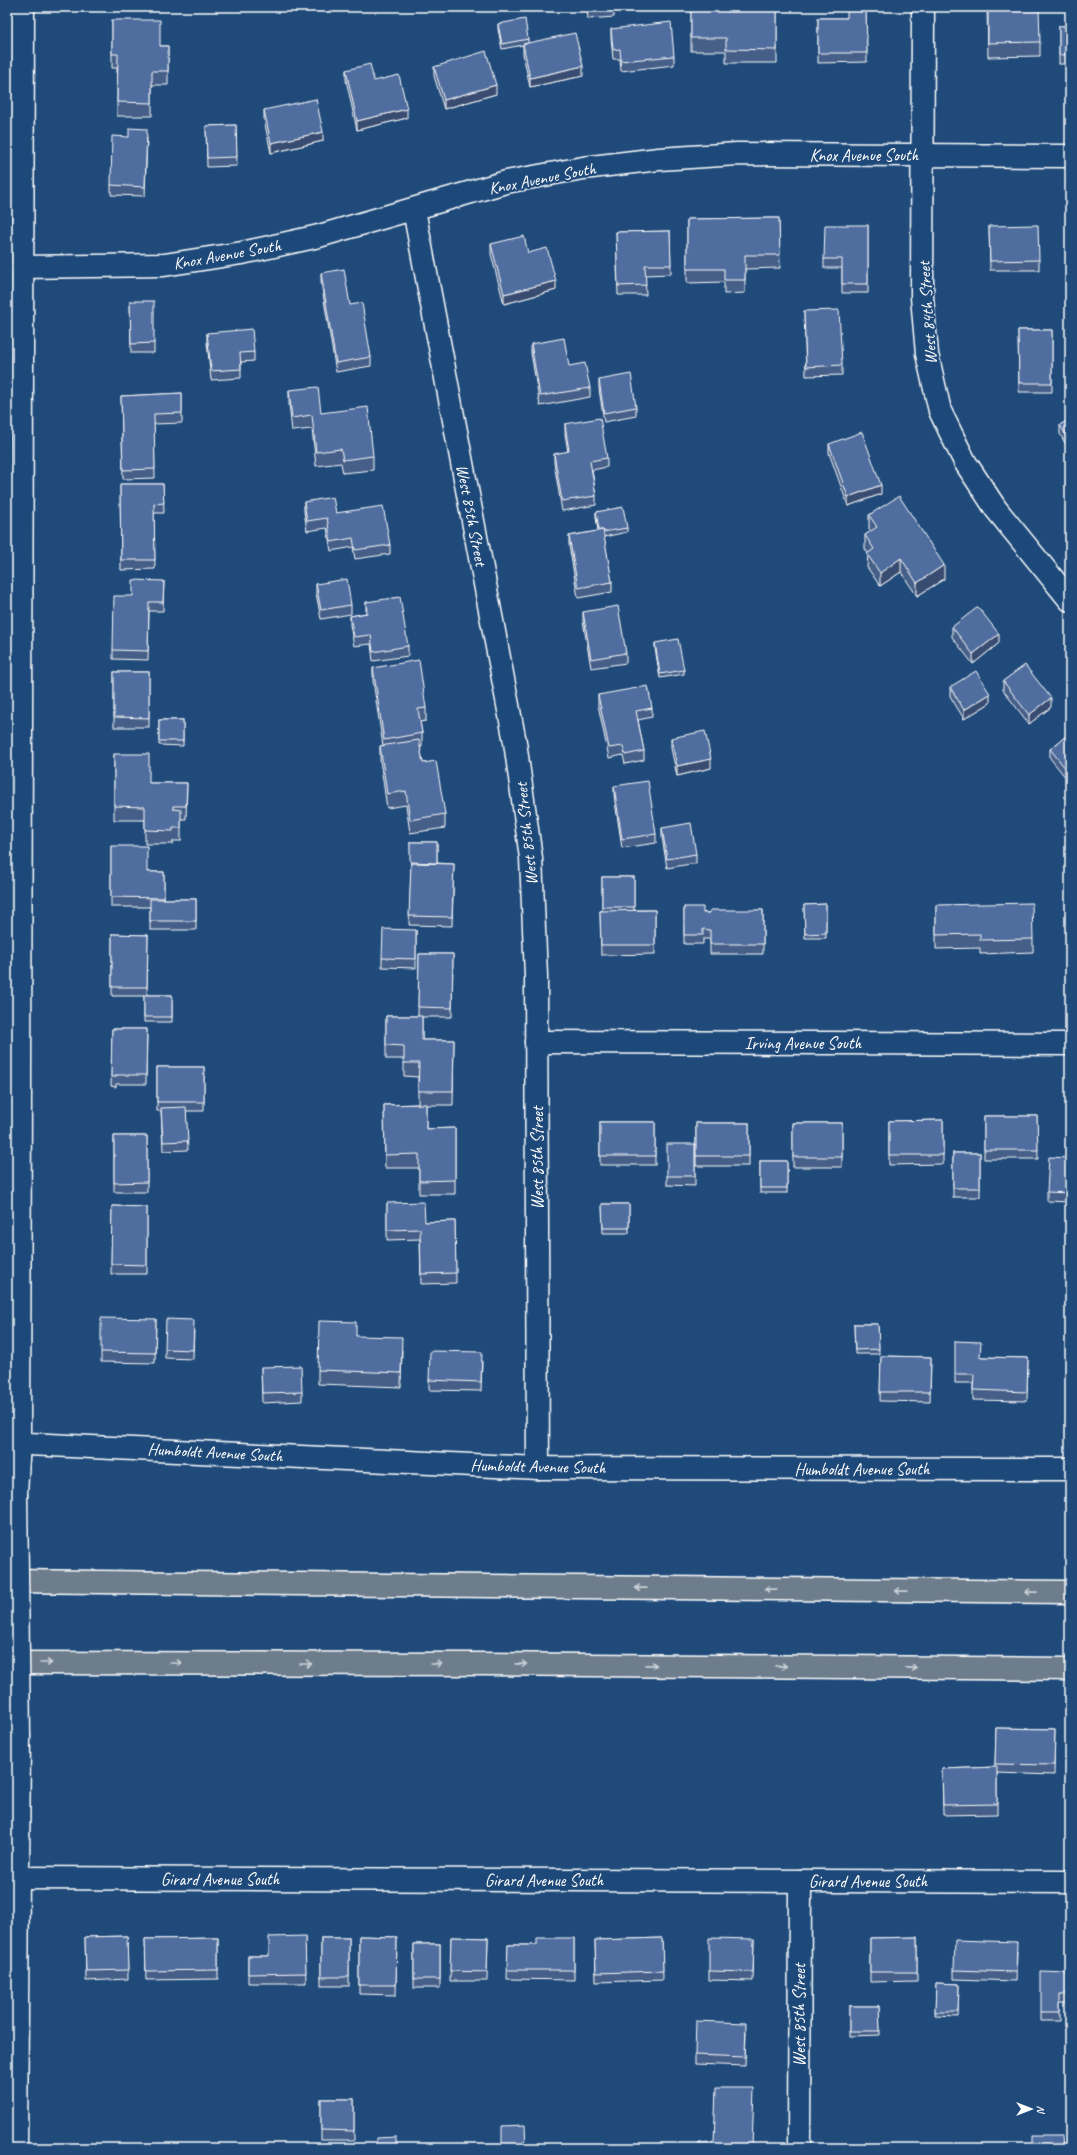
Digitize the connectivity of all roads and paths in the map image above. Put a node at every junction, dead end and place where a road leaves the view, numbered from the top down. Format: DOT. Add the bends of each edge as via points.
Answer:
graph roads {
  1 [pos="23,7"];
  2 [pos="923,7"];
  3 [pos="923,155"];
  4 [pos="1070,156"];
  5 [pos="414,210"];
  6 [pos="22,267"];
  7 [pos="1070,600"];
  8 [pos="536,1042"];
  9 [pos="1070,1044"];
  10 [pos="13,1443"];
  11 [pos="538,1468"];
  12 [pos="1070,1469"];
  13 [pos="7,1581"];
  14 [pos="1070,1592"];
  15 [pos="7,1663"];
  16 [pos="1070,1669"];
  17 [pos="18,1878"];
  18 [pos="800,1881"];
  19 [pos="1070,1882"];
  20 [pos="16,2148"];
  21 [pos="799,2148"];
  1 -- 6 [label="street"];
  2 -- 3 [label="street, West 84th Street"];
  3 -- 4 [label="street, Knox Avenue South"];
  3 -- 5 [label="street, Knox Avenue South" via="737,154 658,158 506,182"];
  3 -- 7 [label="street, West 84th Street" via="922,297 927,354 940,411 965,462 996,510"];
  5 -- 6 [label="street, Knox Avenue South" via="312,238 242,253 164,265"];
  5 -- 8 [label="street, West 85th Street" via="515,742 531,858"];
  6 -- 10 [label="street"];
  8 -- 9 [label="street, Irving Avenue South"];
  8 -- 11 [label="street, West 85th Street"];
  10 -- 11 [label="street, Humboldt Avenue South"];
  10 -- 17 [label="street, bridge" via="19,1737"];
  11 -- 12 [label="street, Humboldt Avenue South"];
  14 -- 13 [label="highway, one-way"];
  15 -- 16 [label="highway, one-way"];
  17 -- 18 [label="street, Girard Avenue South"];
  17 -- 20 [label="street"];
  18 -- 19 [label="street, Girard Avenue South"];
  18 -- 21 [label="street, West 85th Street"];
}
